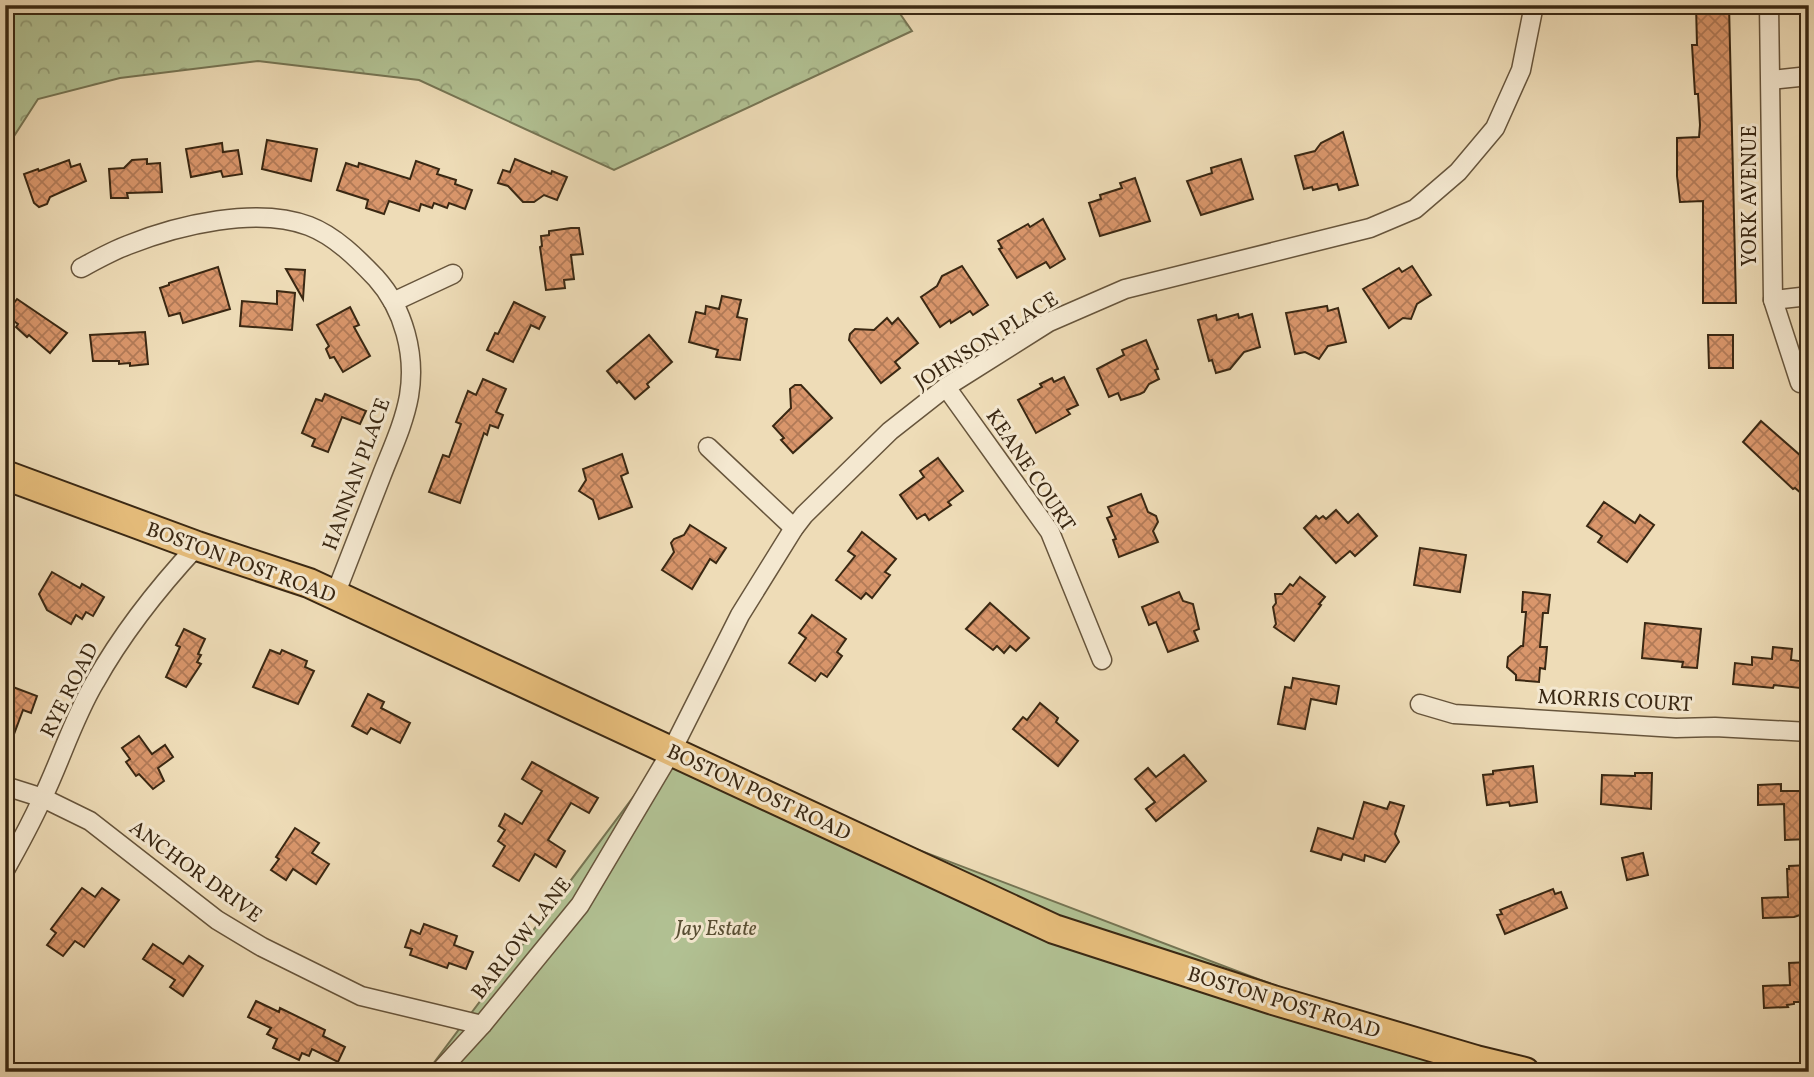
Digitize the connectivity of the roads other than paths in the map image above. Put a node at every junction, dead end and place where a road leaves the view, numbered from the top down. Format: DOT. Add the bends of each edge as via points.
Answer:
graph roads {
  1 [pos="1534,5"];
  2 [pos="1769,5"];
  3 [pos="1809,76"];
  4 [pos="1771,80"];
  5 [pos="81,268"];
  6 [pos="453,274"];
  7 [pos="1809,296"];
  8 [pos="1773,300"];
  9 [pos="393,302"];
  10 [pos="1800,383"];
  11 [pos="946,387"];
  12 [pos="708,447"];
  13 [pos="5,475"];
  14 [pos="794,528"];
  15 [pos="197,546"];
  16 [pos="335,595"];
  17 [pos="1101,660"];
  18 [pos="1420,704"];
  19 [pos="1809,732"];
  20 [pos="671,752"];
  21 [pos="5,786"];
  22 [pos="43,798"];
  23 [pos="5,870"];
  24 [pos="482,1025"];
  25 [pos="439,1072"];
  26 [pos="1525,1072"];
  1 -- 11 [label="street, JOHNSON PLACE" via="1521,70 1495,128 1458,172 1415,209 1370,228 1125,289 1049,322"];
  2 -- 4 [label="street, YORK AVENUE"];
  3 -- 4 [label="street"];
  4 -- 8 [label="street, YORK AVENUE"];
  5 -- 9 [label="street, HANNAN PLACE" via="128,245 190,225 239,218 278,219 309,226 339,244 360,261"];
  6 -- 9 [label="street"];
  7 -- 8 [label="street"];
  8 -- 10 [label="street, YORK AVENUE"];
  9 -- 16 [label="street, HANNAN PLACE" via="411,363 409,396"];
  11 -- 14 [label="street, JOHNSON PLACE" via="890,431"];
  11 -- 17 [label="street, KEANE COURT" via="1050,532"];
  12 -- 14 [label="street"];
  13 -- 15 [label="main road, BOSTON POST ROAD"];
  14 -- 20 [label="street, JOHNSON PLACE" via="740,615"];
  15 -- 16 [label="main road, BOSTON POST ROAD"];
  15 -- 22 [label="street, RYE ROAD" via="159,586 112,653 74,721"];
  16 -- 20 [label="main road, BOSTON POST ROAD"];
  18 -- 19 [label="street, MORRIS COURT" via="1454,714"];
  20 -- 24 [label="street, BARLOW LANE" via="580,905"];
  20 -- 26 [label="main road, BOSTON POST ROAD" via="1054,929 1273,1000"];
  21 -- 22 [label="street, ANCHOR DRIVE"];
  22 -- 23 [label="street, RYE ROAD"];
  22 -- 24 [label="street, ANCHOR DRIVE" via="90,821 217,920 261,947 361,996"];
  24 -- 25 [label="street, BARLOW LANE"];
}
